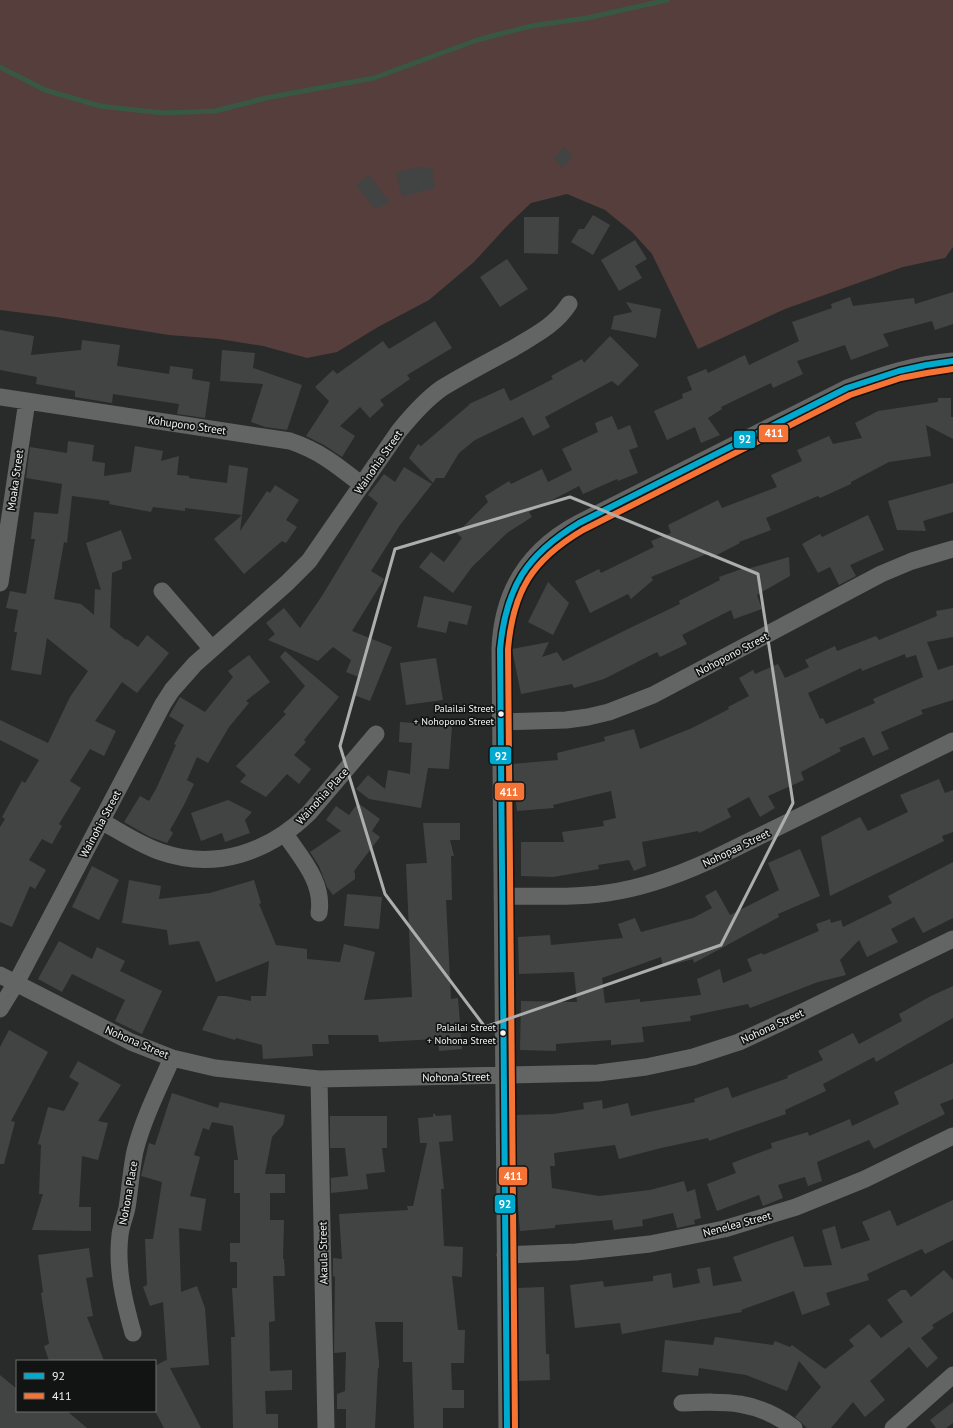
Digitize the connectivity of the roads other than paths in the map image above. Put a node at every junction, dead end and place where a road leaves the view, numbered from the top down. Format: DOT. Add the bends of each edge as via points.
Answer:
graph roads {
  1 [pos="569,304"];
  2 [pos="953,361"];
  3 [pos="0,398"];
  4 [pos="27,401"];
  5 [pos="362,485"];
  6 [pos="953,549"];
  7 [pos="0,583"];
  8 [pos="162,591"];
  9 [pos="212,649"];
  10 [pos="500,722"];
  11 [pos="376,734"];
  12 [pos="953,741"];
  13 [pos="101,821"];
  14 [pos="285,834"];
  15 [pos="502,896"];
  16 [pos="320,913"];
  17 [pos="953,939"];
  18 [pos="0,975"];
  19 [pos="16,983"];
  20 [pos="0,1009"];
  21 [pos="172,1058"];
  22 [pos="504,1076"];
  23 [pos="319,1078"];
  24 [pos="953,1136"];
  25 [pos="505,1255"];
  26 [pos="133,1333"];
  27 [pos="953,1375"];
  28 [pos="682,1403"];
  29 [pos="326,1428"];
  30 [pos="507,1428"];
  31 [pos="794,1428"];
  32 [pos="893,1428"];
  1 -- 5 [label="street, Wainohia Street" via="543,331 441,389 426,402 399,431"];
  2 -- 10 [label="street" via="910,367 848,388 565,530 552,540 540,550 521,574 513,588 503,618 500,649"];
  3 -- 4 [label="street, Kohupono Street"];
  4 -- 5 [label="street, Kohupono Street" via="290,441 327,458"];
  4 -- 7 [label="street, Moaka Street"];
  5 -- 9 [label="street, Wainohia Street" via="304,567"];
  6 -- 10 [label="street, Nohopono Street" via="912,560 881,574 653,696 588,717"];
  8 -- 9 [label="street"];
  9 -- 13 [label="street, Wainohia Street" via="172,690"];
  10 -- 15 [label="street"];
  11 -- 14 [label="street, Wainohia Place" via="309,813"];
  12 -- 15 [label="street, Nohopaa Street" via="676,876 606,893"];
  13 -- 14 [label="street, Wainohia Place" via="147,846 162,852 193,858 210,859 241,854"];
  13 -- 19 [label="street, Wainohia Street"];
  14 -- 16 [label="street" via="317,884 321,901"];
  15 -- 22 [label="street"];
  17 -- 22 [label="street, Nohona Street" via="739,1042 693,1057 646,1067 598,1073"];
  18 -- 19 [label="street, Nohona Street"];
  19 -- 20 [label="street, Wainohia Street"];
  19 -- 21 [label="street, Nohona Street" via="131,1042"];
  21 -- 23 [label="street, Nohona Street" via="215,1068"];
  21 -- 26 [label="street, Nohona Place" via="144,1122 120,1234 119,1264 123,1301"];
  22 -- 23 [label="street, Nohona Street"];
  22 -- 25 [label="street"];
  23 -- 29 [label="street, Akaula Street"];
  24 -- 25 [label="street, Nenelea Street" via="865,1179 796,1208 724,1229 650,1244 576,1252"];
  25 -- 30 [label="street"];
  27 -- 32 [label="street"];
  28 -- 31 [label="street" via="718,1401 748,1405 775,1416"];
}
